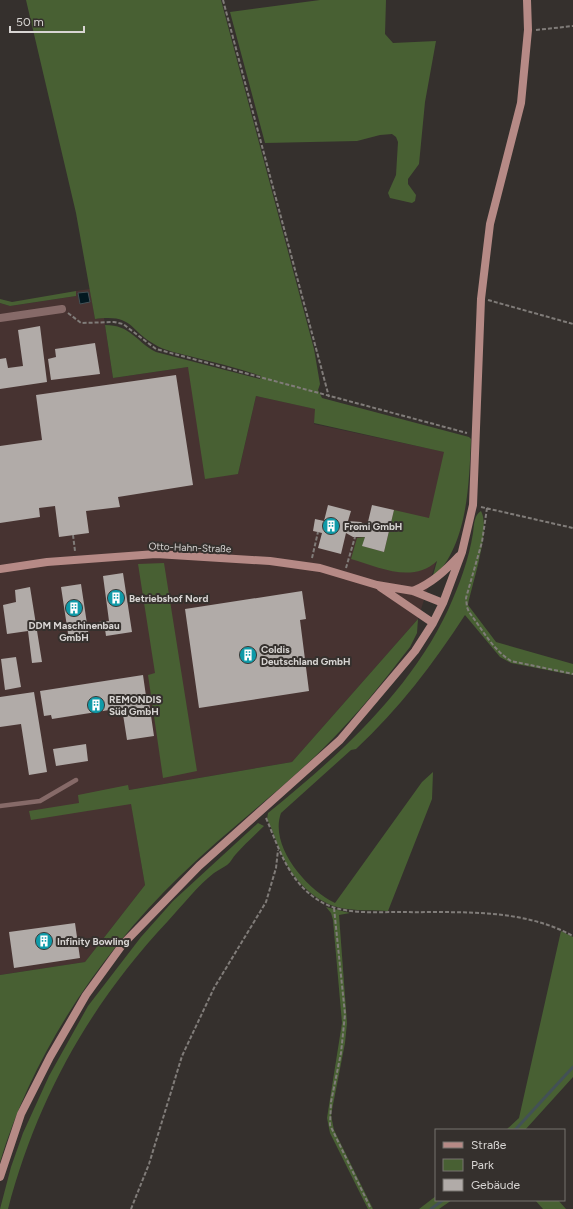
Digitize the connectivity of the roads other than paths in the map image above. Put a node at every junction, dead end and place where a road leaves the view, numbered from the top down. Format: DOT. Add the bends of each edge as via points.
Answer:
graph roads {
  1 [pos="527,0"];
  2 [pos="62,309"];
  3 [pos="0,318"];
  4 [pos="462,552"];
  5 [pos="0,569"];
  6 [pos="378,585"];
  7 [pos="413,591"];
  8 [pos="443,603"];
  9 [pos="433,623"];
  10 [pos="76,780"];
  11 [pos="0,806"];
  12 [pos="0,1177"];
  1 -- 4 [label="street" via="528,30 521,103 490,224 481,299 473,505"];
  2 -- 3 [label="street"];
  4 -- 7 [label="street" via="446,571"];
  4 -- 8 [label="street"];
  5 -- 6 [label="street, Otto-Hahn-Straße" via="47,562 156,554 270,561 310,567"];
  6 -- 7 [label="street"];
  6 -- 9 [label="street"];
  7 -- 8 [label="street"];
  8 -- 9 [label="street"];
  9 -- 12 [label="street" via="415,651 340,740 199,866 123,944 86,995 50,1057 21,1114"];
  10 -- 11 [label="lane" via="40,801"];
}
